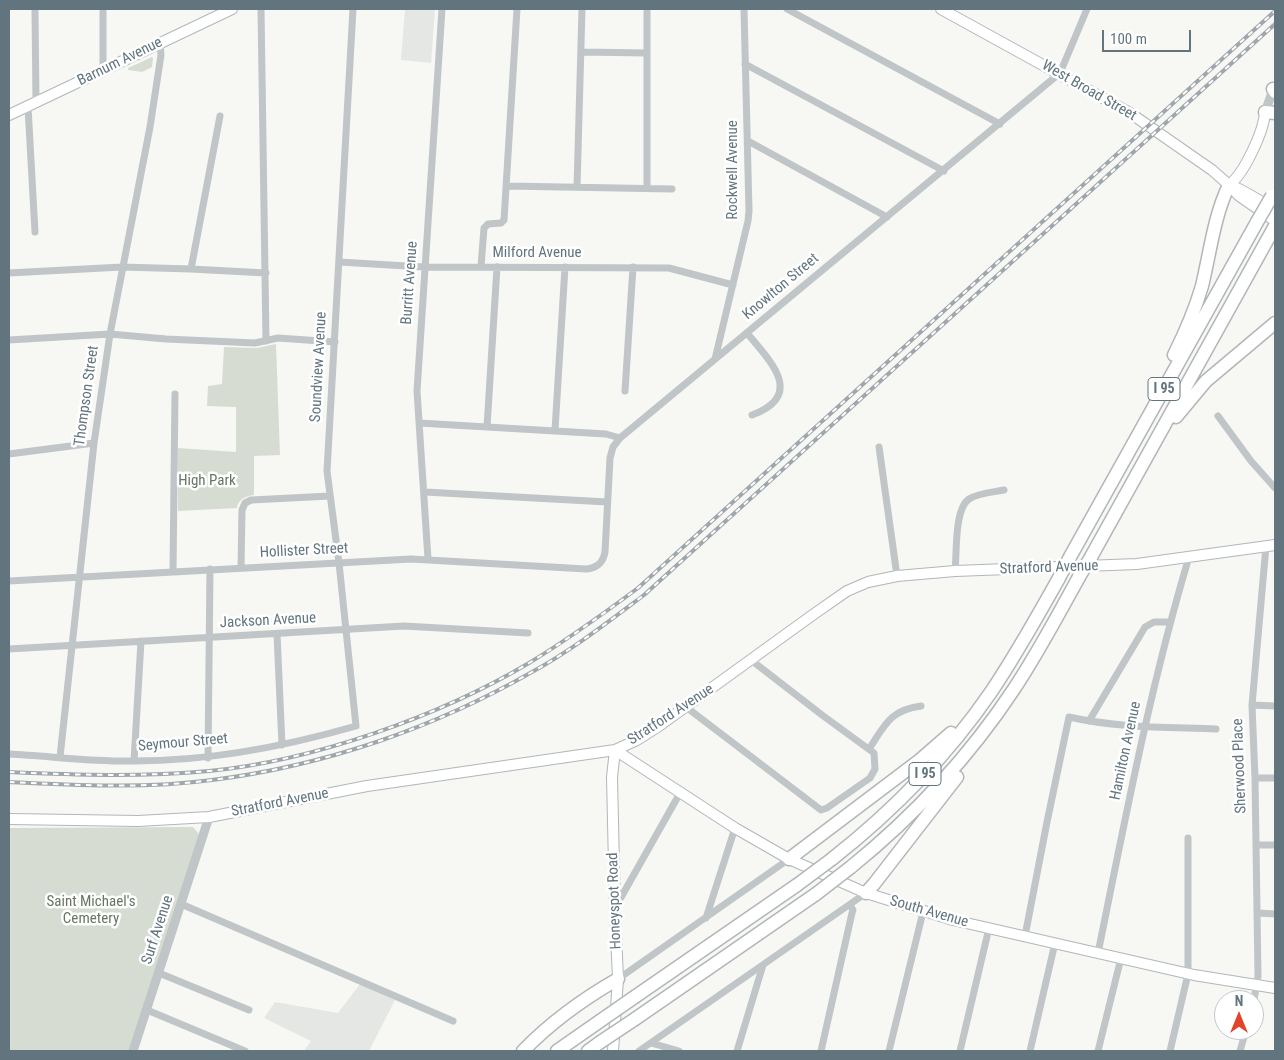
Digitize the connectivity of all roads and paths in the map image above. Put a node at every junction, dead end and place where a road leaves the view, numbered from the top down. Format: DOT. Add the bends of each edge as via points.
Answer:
graph roads {
  1 [pos="35,9"];
  2 [pos="104,9"];
  3 [pos="232,9"];
  4 [pos="261,9"];
  5 [pos="353,9"];
  6 [pos="442,9"];
  7 [pos="517,9"];
  8 [pos="582,9"];
  9 [pos="647,9"];
  10 [pos="744,9"];
  11 [pos="787,9"];
  12 [pos="941,9"];
  13 [pos="1088,9"];
  14 [pos="160,43"];
  15 [pos="581,52"];
  16 [pos="647,53"];
  17 [pos="745,64"];
  18 [pos="103,70"];
  19 [pos="1060,73"];
  20 [pos="1275,89"];
  21 [pos="32,105"];
  22 [pos="1270,113"];
  23 [pos="9,115"];
  24 [pos="220,116"];
  25 [pos="1000,124"];
  26 [pos="748,141"];
  27 [pos="944,171"];
  28 [pos="1229,185"];
  29 [pos="507,186"];
  30 [pos="576,187"];
  31 [pos="647,188"];
  32 [pos="672,189"];
  33 [pos="1273,192"];
  34 [pos="1275,209"];
  35 [pos="887,217"];
  36 [pos="1274,226"];
  37 [pos="35,232"];
  38 [pos="339,262"];
  39 [pos="424,267"];
  40 [pos="481,267"];
  41 [pos="497,267"];
  42 [pos="565,267"];
  43 [pos="633,267"];
  44 [pos="122,268"];
  45 [pos="191,269"];
  46 [pos="9,272"];
  47 [pos="266,273"];
  48 [pos="733,285"];
  49 [pos="1275,323"];
  50 [pos="747,333"];
  51 [pos="110,334"];
  52 [pos="9,340"];
  53 [pos="266,341"];
  54 [pos="335,342"];
  55 [pos="715,358"];
  56 [pos="625,391"];
  57 [pos="174,394"];
  58 [pos="752,415"];
  59 [pos="1218,416"];
  60 [pos="420,423"];
  61 [pos="487,427"];
  62 [pos="555,430"];
  63 [pos="620,438"];
  64 [pos="94,443"];
  65 [pos="879,447"];
  66 [pos="9,454"];
  67 [pos="1122,465"];
  68 [pos="1134,479"];
  69 [pos="1275,488"];
  70 [pos="1004,490"];
  71 [pos="425,492"];
  72 [pos="330,496"];
  73 [pos="606,502"];
  74 [pos="1271,545"];
  75 [pos="1189,557"];
  76 [pos="428,560"];
  77 [pos="339,563"];
  78 [pos="599,564"];
  79 [pos="241,568"];
  80 [pos="210,569"];
  81 [pos="173,571"];
  82 [pos="955,571"];
  83 [pos="897,576"];
  84 [pos="80,577"];
  85 [pos="9,581"];
  86 [pos="1170,622"];
  87 [pos="345,630"];
  88 [pos="528,633"];
  89 [pos="277,634"];
  90 [pos="210,638"];
  91 [pos="141,641"];
  92 [pos="72,645"];
  93 [pos="9,649"];
  94 [pos="751,660"];
  95 [pos="1002,675"];
  96 [pos="1015,689"];
  97 [pos="1252,705"];
  98 [pos="921,706"];
  99 [pos="1275,706"];
  100 [pos="686,707"];
  101 [pos="1089,721"];
  102 [pos="356,726"];
  103 [pos="1144,727"];
  104 [pos="1216,729"];
  105 [pos="282,745"];
  106 [pos="869,749"];
  107 [pos="615,750"];
  108 [pos="9,754"];
  109 [pos="60,757"];
  110 [pos="208,758"];
  111 [pos="134,761"];
  112 [pos="1255,778"];
  113 [pos="1275,778"];
  114 [pos="680,793"];
  115 [pos="209,817"];
  116 [pos="9,819"];
  117 [pos="735,828"];
  118 [pos="1188,838"];
  119 [pos="1256,845"];
  120 [pos="1275,845"];
  121 [pos="789,859"];
  122 [pos="866,893"];
  123 [pos="181,904"];
  124 [pos="850,905"];
  125 [pos="615,910"];
  126 [pos="923,912"];
  127 [pos="1258,913"];
  128 [pos="1275,914"];
  129 [pos="706,919"];
  130 [pos="989,928"];
  131 [pos="1026,936"];
  132 [pos="1055,943"];
  133 [pos="1098,953"];
  134 [pos="1121,958"];
  135 [pos="763,965"];
  136 [pos="159,973"];
  137 [pos="1188,974"];
  138 [pos="618,979"];
  139 [pos="1257,986"];
  140 [pos="1275,988"];
  141 [pos="1256,990"];
  142 [pos="147,1010"];
  143 [pos="249,1010"];
  144 [pos="453,1021"];
  145 [pos="651,1043"];
  146 [pos="133,1051"];
  147 [pos="245,1051"];
  148 [pos="523,1051"];
  149 [pos="557,1051"];
  150 [pos="588,1051"];
  151 [pos="613,1051"];
  152 [pos="639,1051"];
  153 [pos="679,1051"];
  154 [pos="738,1051"];
  155 [pos="821,1051"];
  156 [pos="889,1051"];
  157 [pos="960,1051"];
  158 [pos="1030,1051"];
  159 [pos="1098,1051"];
  160 [pos="1170,1051"];
  1 -- 21 [label="street"];
  2 -- 18 [label="street"];
  3 -- 14 [label="main road, Barnum Avenue"];
  4 -- 47 [label="street"];
  5 -- 38 [label="street, Soundview Avenue"];
  6 -- 39 [label="street, Burritt Avenue"];
  7 -- 29 [label="street"];
  8 -- 15 [label="street"];
  9 -- 16 [label="street"];
  10 -- 17 [label="street, Rockwell Avenue"];
  11 -- 25 [label="street"];
  12 -- 19 [label="main road, West Broad Street"];
  13 -- 19 [label="street"];
  14 -- 18 [label="main road, Barnum Avenue"];
  14 -- 44 [label="street, Thompson Street" via="162,55 150,127"];
  15 -- 16 [label="street"];
  15 -- 30 [label="street"];
  16 -- 31 [label="street"];
  17 -- 26 [label="street, Rockwell Avenue"];
  17 -- 27 [label="street"];
  18 -- 21 [label="main road, Barnum Avenue"];
  19 -- 25 [label="street, Knowlton Street"];
  19 -- 28 [label="main road, West Broad Street" via="1130,113"];
  20 -- 22 [label="street"];
  21 -- 23 [label="main road, Barnum Avenue"];
  21 -- 37 [label="street"];
  22 -- 28 [label="main road" via="1237,179"];
  24 -- 45 [label="street"];
  25 -- 27 [label="street, Knowlton Street"];
  26 -- 35 [label="street"];
  26 -- 48 [label="street, Rockwell Avenue" via="748,222"];
  27 -- 35 [label="street, Knowlton Street"];
  28 -- 34 [label="main road, West Broad Street"];
  28 -- 36 [label="main road, West Broad Street"];
  28 -- 67 [label="highway" via="1193,312"];
  29 -- 30 [label="street"];
  29 -- 40 [label="street" via="504,222 488,224 484,228"];
  30 -- 31 [label="street"];
  31 -- 32 [label="street"];
  33 -- 67 [label="highway, I 95, bridge"];
  35 -- 50 [label="street, Knowlton Street"];
  36 -- 68 [label="highway, I 95"];
  38 -- 39 [label="street, Milford Avenue"];
  38 -- 54 [label="street, Soundview Avenue"];
  39 -- 40 [label="street, Milford Avenue"];
  39 -- 60 [label="street, Burritt Avenue" via="417,391"];
  40 -- 41 [label="street, Milford Avenue"];
  41 -- 42 [label="street, Milford Avenue"];
  41 -- 61 [label="street"];
  42 -- 43 [label="street, Milford Avenue"];
  42 -- 62 [label="street"];
  43 -- 48 [label="street, Milford Avenue" via="669,268"];
  43 -- 56 [label="street"];
  44 -- 45 [label="street"];
  44 -- 46 [label="street"];
  44 -- 51 [label="street, Thompson Street"];
  45 -- 47 [label="street"];
  47 -- 53 [label="street"];
  48 -- 55 [label="street, Rockwell Avenue"];
  49 -- 68 [label="highway" via="1192,396"];
  50 -- 55 [label="street, Knowlton Street"];
  50 -- 58 [label="street" via="772,363 780,385 772,405"];
  51 -- 52 [label="street"];
  51 -- 53 [label="street" via="176,340"];
  51 -- 64 [label="street, Thompson Street"];
  53 -- 54 [label="street" via="278,338"];
  54 -- 72 [label="street, Soundview Avenue" via="327,471"];
  55 -- 63 [label="street, Knowlton Street"];
  57 -- 81 [label="street"];
  59 -- 69 [label="street"];
  60 -- 61 [label="street"];
  60 -- 71 [label="street, Burritt Avenue"];
  61 -- 62 [label="street"];
  62 -- 63 [label="street"];
  63 -- 73 [label="street, Knowlton Street" via="610,458"];
  64 -- 66 [label="street"];
  64 -- 84 [label="street, Thompson Street"];
  65 -- 83 [label="street"];
  67 -- 95 [label="highway, I 95, bridge"];
  68 -- 96 [label="highway, I 95, bridge"];
  70 -- 82 [label="street" via="969,499 962,507"];
  71 -- 73 [label="street"];
  71 -- 76 [label="street, Burritt Avenue"];
  72 -- 77 [label="street, Soundview Avenue"];
  72 -- 79 [label="street" via="245,503 242,510"];
  73 -- 78 [label="street, Knowlton Street" via="605,552"];
  74 -- 75 [label="main road, Stratford Avenue"];
  74 -- 97 [label="street, Sherwood Place"];
  75 -- 82 [label="main road, Stratford Avenue" via="1108,566"];
  75 -- 86 [label="street, Hamilton Avenue"];
  76 -- 77 [label="street, Hollister Street"];
  76 -- 78 [label="street, Hollister Street" via="586,569"];
  77 -- 79 [label="street, Hollister Street"];
  77 -- 87 [label="street, Soundview Avenue"];
  79 -- 80 [label="street, Hollister Street"];
  80 -- 81 [label="street, Hollister Street"];
  80 -- 90 [label="street"];
  81 -- 84 [label="street, Hollister Street"];
  82 -- 83 [label="main road, Stratford Avenue"];
  83 -- 94 [label="main road, Stratford Avenue" via="847,591"];
  84 -- 85 [label="street, Hollister Street"];
  84 -- 92 [label="street, Thompson Street"];
  86 -- 101 [label="street" via="1154,622 1145,627"];
  86 -- 103 [label="street, Hamilton Avenue"];
  87 -- 88 [label="street, Jackson Avenue" via="404,626"];
  87 -- 89 [label="street, Jackson Avenue"];
  87 -- 102 [label="street, Soundview Avenue"];
  89 -- 90 [label="street, Jackson Avenue"];
  89 -- 105 [label="street"];
  90 -- 91 [label="street, Jackson Avenue"];
  90 -- 110 [label="street"];
  91 -- 92 [label="street, Jackson Avenue"];
  91 -- 111 [label="street"];
  92 -- 93 [label="street, Jackson Avenue"];
  92 -- 109 [label="street, Thompson Street"];
  94 -- 100 [label="main road, Stratford Avenue"];
  94 -- 106 [label="street"];
  95 -- 121 [label="highway" via="938,745"];
  95 -- 149 [label="highway, I 95, bridge" via="929,770 887,812 832,859"];
  96 -- 122 [label="highway" via="960,772"];
  96 -- 150 [label="highway, I 95, bridge" via="945,779 897,828 851,867"];
  97 -- 99 [label="street"];
  97 -- 112 [label="street, Sherwood Place"];
  98 -- 106 [label="street" via="897,712"];
  100 -- 106 [label="street" via="820,810 870,778 875,760"];
  100 -- 107 [label="main road, Stratford Avenue" via="644,736"];
  101 -- 103 [label="street"];
  101 -- 131 [label="street" via="1067,719"];
  102 -- 105 [label="street, Seymour Street"];
  103 -- 104 [label="street"];
  103 -- 133 [label="street, Hamilton Avenue"];
  105 -- 110 [label="street, Seymour Street"];
  107 -- 114 [label="main road, South Avenue"];
  107 -- 115 [label="main road, Stratford Avenue" via="367,786"];
  107 -- 125 [label="main road, Honeyspot Road" via="612,769"];
  108 -- 109 [label="street, Seymour Street"];
  109 -- 111 [label="street, Seymour Street"];
  110 -- 111 [label="street, Seymour Street"];
  112 -- 113 [label="street"];
  112 -- 119 [label="street, Sherwood Place"];
  114 -- 117 [label="main road, South Avenue"];
  114 -- 125 [label="street"];
  115 -- 116 [label="main road, Stratford Avenue" via="138,821"];
  115 -- 123 [label="street, Surf Avenue"];
  117 -- 121 [label="main road, South Avenue"];
  117 -- 129 [label="street"];
  118 -- 137 [label="street"];
  119 -- 120 [label="street"];
  119 -- 127 [label="street, Sherwood Place"];
  121 -- 122 [label="main road, South Avenue"];
  121 -- 129 [label="street"];
  122 -- 124 [label="street"];
  122 -- 126 [label="main road, South Avenue"];
  123 -- 136 [label="street, Surf Avenue"];
  123 -- 144 [label="street"];
  124 -- 135 [label="street"];
  124 -- 155 [label="street" via="853,910"];
  125 -- 138 [label="main road, Honeyspot Road"];
  126 -- 130 [label="main road, South Avenue"];
  126 -- 156 [label="street"];
  127 -- 128 [label="street"];
  127 -- 139 [label="street, Sherwood Place"];
  129 -- 138 [label="street"];
  130 -- 131 [label="main road, South Avenue"];
  130 -- 157 [label="street"];
  131 -- 132 [label="main road, South Avenue"];
  132 -- 133 [label="main road, South Avenue"];
  132 -- 158 [label="street"];
  133 -- 134 [label="main road, South Avenue"];
  134 -- 137 [label="main road, South Avenue"];
  134 -- 159 [label="street"];
  135 -- 145 [label="street"];
  135 -- 154 [label="street"];
  136 -- 142 [label="street, Surf Avenue"];
  136 -- 143 [label="street"];
  137 -- 139 [label="main road, South Avenue"];
  137 -- 160 [label="street"];
  138 -- 148 [label="highway" via="560,1017"];
  138 -- 151 [label="main road, Honeyspot Road"];
  139 -- 140 [label="main road, South Avenue"];
  139 -- 141 [label="street, Sherwood Place"];
  142 -- 146 [label="street, Surf Avenue"];
  142 -- 147 [label="street"];
  145 -- 152 [label="street"];
  145 -- 153 [label="street"];
}
